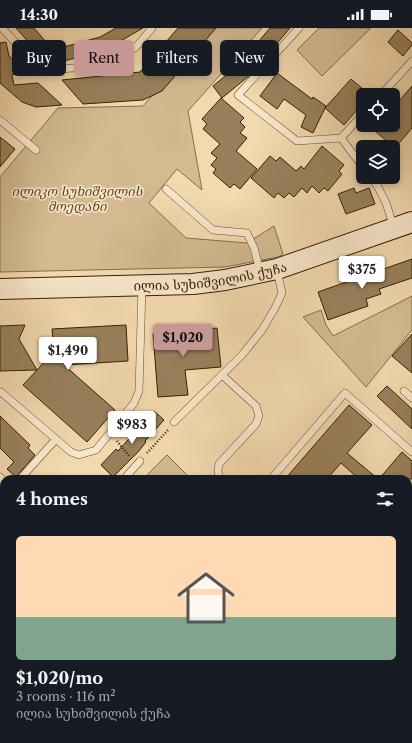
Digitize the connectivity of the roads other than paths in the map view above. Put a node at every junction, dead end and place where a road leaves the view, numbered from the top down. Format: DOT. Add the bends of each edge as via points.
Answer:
graph roads {
  1 [pos="2,28"];
  2 [pos="152,28"];
  3 [pos="299,28"];
  4 [pos="412,61"];
  5 [pos="387,88"];
  6 [pos="0,120"];
  7 [pos="356,122"];
  8 [pos="341,138"];
  9 [pos="36,150"];
  10 [pos="356,158"];
  11 [pos="376,184"];
  12 [pos="166,189"];
  13 [pos="403,225"];
  14 [pos="269,271"];
  15 [pos="142,286"];
  16 [pos="0,288"];
  17 [pos="222,375"];
  18 [pos="404,391"];
  19 [pos="1,392"];
  20 [pos="412,398"];
  21 [pos="174,422"];
  22 [pos="56,439"];
  23 [pos="412,452"];
  24 [pos="138,463"];
  25 [pos="24,475"];
  26 [pos="128,475"];
  27 [pos="218,475"];
  28 [pos="274,475"];
  1 -- 2 [label="lane" via="41,70 107,66 136,47"];
  3 -- 8 [label="lane" via="238,94 297,141"];
  4 -- 5 [label="lane"];
  6 -- 9 [label="lane"];
  7 -- 8 [label="lane"];
  8 -- 10 [label="lane"];
  11 -- 13 [label="lane" via="386,203"];
  12 -- 14 [label="lane" via="213,230 247,233"];
  13 -- 14 [label="street, ილია სუხიშვილის ქუჩა"];
  14 -- 15 [label="street, ილია სუხიშვილის ქუჩა" via="193,284"];
  14 -- 17 [label="lane" via="282,293 262,330"];
  15 -- 16 [label="street, ილია სუხიშვილის ქუჩა"];
  15 -- 22 [label="lane" via="139,391 134,403 96,450 80,455 71,452"];
  17 -- 21 [label="lane"];
  17 -- 27 [label="lane" via="256,406 259,416 256,424 219,464"];
  18 -- 20 [label="lane"];
  19 -- 22 [label="lane"];
  22 -- 25 [label="lane"];
  23 -- 28 [label="lane" via="345,393"];
  24 -- 26 [label="lane"];
}
